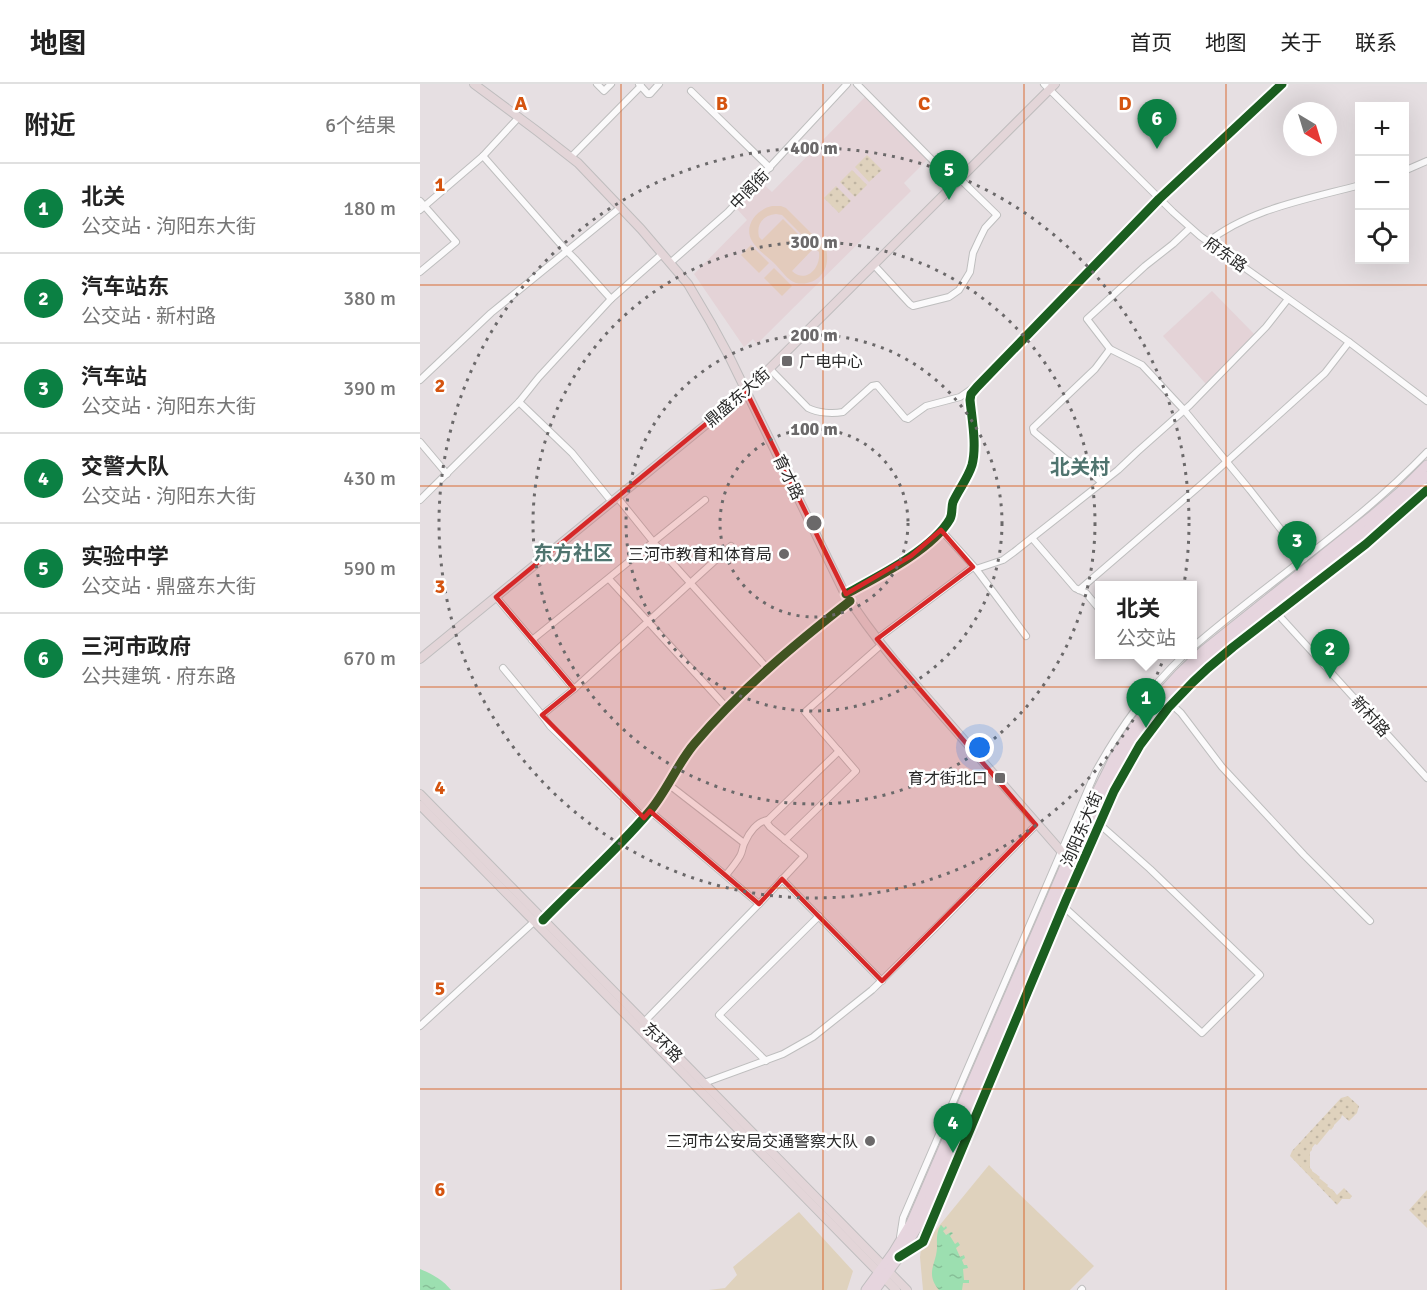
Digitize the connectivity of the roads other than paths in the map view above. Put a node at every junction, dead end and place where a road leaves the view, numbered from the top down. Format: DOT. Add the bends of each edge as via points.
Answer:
graph roads {
  1 [pos="474,84"];
  2 [pos="597,84"];
  3 [pos="611,84"];
  4 [pos="659,84"];
  5 [pos="847,84"];
  6 [pos="858,84"];
  7 [pos="1282,84"];
  8 [pos="640,85"];
  9 [pos="1050,86"];
  10 [pos="691,91"];
  11 [pos="519,117"];
  12 [pos="483,156"];
  13 [pos="571,157"];
  14 [pos="1427,161"];
  15 [pos="770,168"];
  16 [pos="1409,169"];
  17 [pos="958,182"];
  18 [pos="1355,186"];
  19 [pos="1159,199"];
  20 [pos="422,206"];
  21 [pos="621,207"];
  22 [pos="1190,228"];
  23 [pos="1208,242"];
  24 [pos="567,251"];
  25 [pos="662,254"];
  26 [pos="670,263"];
  27 [pos="874,265"];
  28 [pos="420,272"];
  29 [pos="612,299"];
  30 [pos="1288,299"];
  31 [pos="1349,342"];
  32 [pos="1110,349"];
  33 [pos="770,369"];
  34 [pos="420,380"];
  35 [pos="976,387"];
  36 [pos="746,391"];
  37 [pos="1427,401"];
  38 [pos="519,402"];
  39 [pos="1184,410"];
  40 [pos="420,442"];
  41 [pos="1427,452"];
  42 [pos="1227,461"];
  43 [pos="1427,465"];
  44 [pos="447,474"];
  45 [pos="1427,476"];
  46 [pos="1102,483"];
  47 [pos="1427,490"];
  48 [pos="420,500"];
  49 [pos="615,500"];
  50 [pos="705,500"];
  51 [pos="941,530"];
  52 [pos="1032,538"];
  53 [pos="653,542"];
  54 [pos="731,546"];
  55 [pos="1304,559"];
  56 [pos="974,568"];
  57 [pos="609,579"];
  58 [pos="690,583"];
  59 [pos="1079,590"];
  60 [pos="496,597"];
  61 [pos="848,597"];
  62 [pos="1095,604"];
  63 [pos="1272,607"];
  64 [pos="648,622"];
  65 [pos="1026,636"];
  66 [pos="532,640"];
  67 [pos="879,642"];
  68 [pos="1197,644"];
  69 [pos="1197,658"];
  70 [pos="420,659"];
  71 [pos="1180,659"];
  72 [pos="1195,659"];
  73 [pos="503,668"];
  74 [pos="768,669"];
  75 [pos="574,689"];
  76 [pos="1169,701"];
  77 [pos="728,709"];
  78 [pos="542,715"];
  79 [pos="839,751"];
  80 [pos="1427,778"];
  81 [pos="668,784"];
  82 [pos="420,794"];
  83 [pos="420,805"];
  84 [pos="650,811"];
  85 [pos="644,818"];
  86 [pos="768,820"];
  87 [pos="1096,821"];
  88 [pos="1036,825"];
  89 [pos="785,840"];
  90 [pos="744,843"];
  91 [pos="1064,856"];
  92 [pos="726,875"];
  93 [pos="782,879"];
  94 [pos="759,904"];
  95 [pos="1061,904"];
  96 [pos="819,916"];
  97 [pos="539,920"];
  98 [pos="1370,921"];
  99 [pos="882,981"];
  100 [pos="644,1022"];
  101 [pos="420,1026"];
  102 [pos="766,1061"];
  103 [pos="704,1083"];
  104 [pos="884,1272"];
  105 [pos="866,1290"];
  106 [pos="875,1290"];
  107 [pos="896,1290"];
  108 [pos="907,1290"];
  1 -- 11 [label="main road, 育才路"];
  2 -- 3 [label="street" via="604,91"];
  4 -- 8 [label="street" via="650,94"];
  5 -- 15 [label="street, 中阁街"];
  6 -- 17 [label="street"];
  7 -- 19 [label="street"];
  8 -- 13 [label="street"];
  9 -- 17 [label="main road, 鼎盛东大街"];
  9 -- 19 [label="street, 府东路"];
  10 -- 15 [label="street"];
  11 -- 12 [label="street"];
  11 -- 13 [label="main road, 育才路"];
  12 -- 20 [label="street"];
  12 -- 24 [label="street"];
  13 -- 21 [label="main road, 育才路"];
  14 -- 16 [label="street"];
  15 -- 26 [label="street, 中阁街"];
  17 -- 27 [label="main road, 鼎盛东大街"];
  17 -- 27 [label="street" via="997,215 980,238 960,290 949,297 913,306"];
  18 -- 23 [label="street" via="1261,213"];
  19 -- 22 [label="street, 府东路"];
  19 -- 35 [label="street"];
  20 -- 28 [label="street" via="456,242"];
  21 -- 24 [label="street"];
  21 -- 25 [label="main road, 育才路"];
  22 -- 23 [label="street, 府东路"];
  22 -- 32 [label="street" via="1087,320"];
  23 -- 30 [label="street, 府东路"];
  24 -- 29 [label="street"];
  24 -- 34 [label="street" via="491,313"];
  25 -- 26 [label="main road, 育才路"];
  25 -- 29 [label="street"];
  26 -- 36 [label="main road, 育才路" via="688,284"];
  27 -- 33 [label="main road, 鼎盛东大街"];
  29 -- 38 [label="street"];
  30 -- 31 [label="street, 府东路"];
  30 -- 39 [label="street" via="1266,327"];
  31 -- 37 [label="street, 府东路"];
  31 -- 42 [label="street" via="1325,373"];
  32 -- 39 [label="street" via="1142,365"];
  32 -- 46 [label="street" via="1095,369 1033,428 1067,460 1084,467"];
  33 -- 35 [label="street" via="816,412 843,412 877,385 908,419 926,406 960,397"];
  33 -- 36 [label="main road, 鼎盛东大街"];
  35 -- 51 [label="street" via="970,400 972,464 954,500 951,518"];
  36 -- 49 [label="main road, 鼎盛东大街"];
  36 -- 61 [label="main road, 育才路"];
  38 -- 44 [label="street"];
  38 -- 49 [label="street"];
  39 -- 42 [label="street"];
  39 -- 46 [label="street"];
  40 -- 44 [label="street"];
  41 -- 55 [label="street" via="1394,485"];
  42 -- 55 [label="street"];
  42 -- 59 [label="street"];
  43 -- 63 [label="highway, 泃阳东大街"];
  44 -- 48 [label="street"];
  45 -- 63 [label="highway, 泃阳东大街"];
  46 -- 52 [label="street"];
  47 -- 63 [label="street" via="1366,544"];
  49 -- 53 [label="street"];
  49 -- 60 [label="main road, 鼎盛东大街"];
  50 -- 53 [label="street"];
  51 -- 56 [label="street"];
  51 -- 61 [label="street" via="911,556"];
  52 -- 56 [label="street" via="1003,560"];
  52 -- 59 [label="street"];
  53 -- 57 [label="street"];
  53 -- 58 [label="street"];
  54 -- 58 [label="street"];
  55 -- 68 [label="street"];
  56 -- 65 [label="street"];
  56 -- 67 [label="street"];
  57 -- 64 [label="street"];
  57 -- 66 [label="street"];
  58 -- 64 [label="street"];
  58 -- 74 [label="street"];
  59 -- 62 [label="street"];
  60 -- 66 [label="street"];
  60 -- 70 [label="main road, 鼎盛东大街"];
  61 -- 67 [label="main road, 育才路"];
  61 -- 74 [label="street"];
  63 -- 69 [label="highway, 泃阳东大街"];
  63 -- 76 [label="highway, 泃阳东大街" via="1208,657"];
  63 -- 80 [label="street, 新村路"];
  64 -- 75 [label="street"];
  64 -- 77 [label="street"];
  66 -- 75 [label="street"];
  67 -- 79 [label="street" via="805,712"];
  67 -- 88 [label="main road, 育才路"];
  71 -- 91 [label="street" via="1146,695 1115,738 1087,790"];
  72 -- 91 [label="highway, 泃阳东大街" via="1147,708 1123,743"];
  73 -- 78 [label="street"];
  74 -- 77 [label="street"];
  75 -- 78 [label="street"];
  76 -- 87 [label="highway, 泃阳东大街" via="1143,728 1121,760"];
  76 -- 98 [label="street" via="1222,767"];
  77 -- 81 [label="street" via="694,744"];
  78 -- 85 [label="street"];
  79 -- 86 [label="street"];
  79 -- 89 [label="street" via="856,771"];
  81 -- 84 [label="street"];
  81 -- 90 [label="street"];
  82 -- 97 [label="main road, 东环路"];
  83 -- 97 [label="main road, 东环路"];
  84 -- 85 [label="street"];
  84 -- 92 [label="street"];
  85 -- 97 [label="street"];
  86 -- 89 [label="street" via="770,827"];
  86 -- 90 [label="street" via="756,825"];
  87 -- 95 [label="highway, 泃阳东大街"];
  87 -- 95 [label="street" via="1260,975 1202,1033"];
  88 -- 91 [label="main road, 育才路"];
  88 -- 99 [label="street"];
  89 -- 93 [label="street" via="804,856"];
  90 -- 92 [label="street" via="740,857"];
  91 -- 104 [label="highway, 泃阳东大街" via="929,1183"];
  92 -- 94 [label="street"];
  93 -- 94 [label="street"];
  93 -- 96 [label="street"];
  94 -- 100 [label="street"];
  95 -- 104 [label="highway, 泃阳东大街" via="918,1226 899,1257"];
  96 -- 99 [label="street"];
  96 -- 102 [label="street" via="719,1015"];
  97 -- 100 [label="main road, 东环路"];
  97 -- 101 [label="street"];
  97 -- 104 [label="main road, 东环路"];
  99 -- 102 [label="street" via="813,1037"];
  100 -- 103 [label="main road, 东环路"];
  102 -- 103 [label="street"];
  103 -- 104 [label="main road, 东环路"];
  104 -- 105 [label="highway, 泃阳东大街"];
  104 -- 106 [label="highway, 泃阳东大街"];
  104 -- 107 [label="main road, 东环路"];
  104 -- 108 [label="main road, 东环路"];
}
